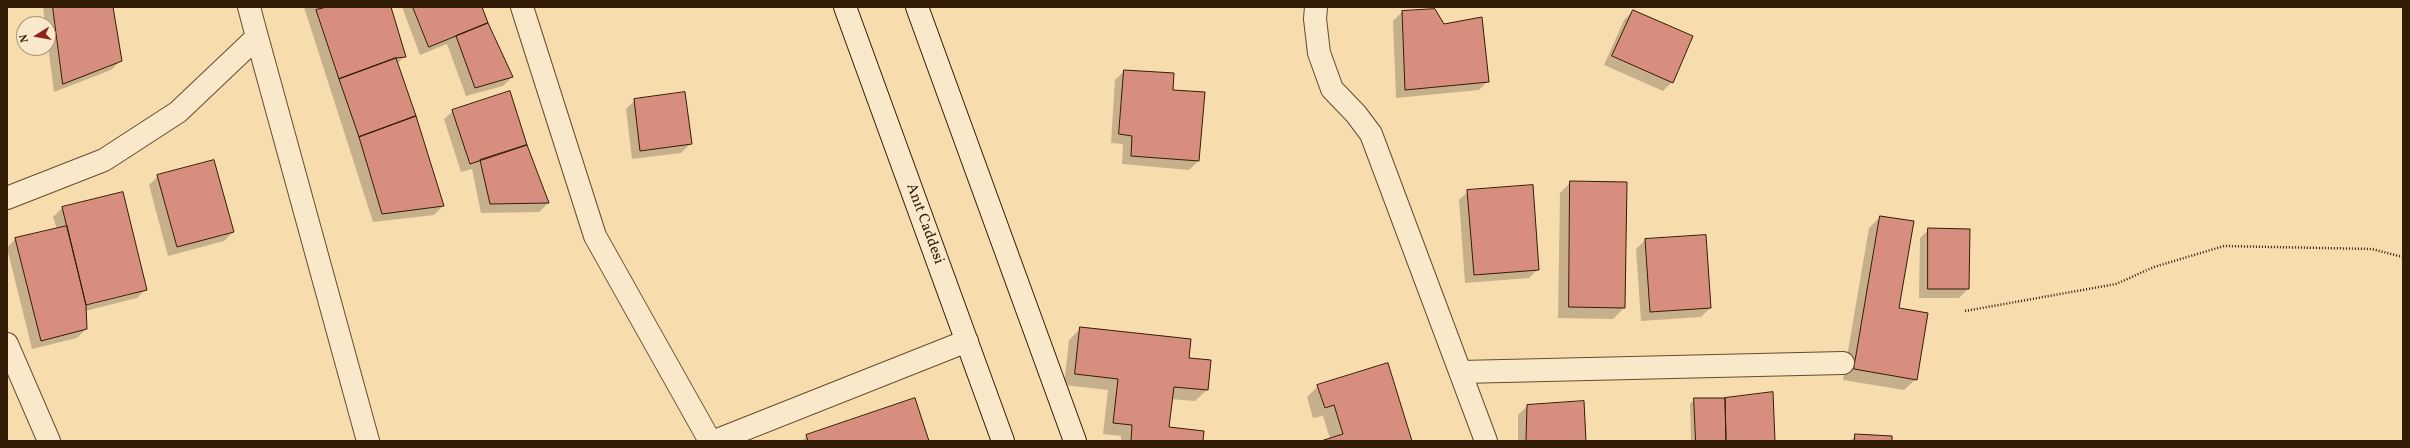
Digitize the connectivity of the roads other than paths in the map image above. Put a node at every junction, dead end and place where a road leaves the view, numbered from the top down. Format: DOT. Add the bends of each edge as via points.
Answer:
graph roads {
  1 [pos="249,7"];
  2 [pos="522,7"];
  3 [pos="845,7"];
  4 [pos="917,7"];
  5 [pos="1316,7"];
  6 [pos="257,37"];
  7 [pos="7,198"];
  8 [pos="967,341"];
  9 [pos="7,344"];
  10 [pos="1843,363"];
  11 [pos="1461,372"];
  12 [pos="49,441"];
  13 [pos="368,441"];
  14 [pos="710,441"];
  15 [pos="715,441"];
  16 [pos="1003,441"];
  17 [pos="1075,441"];
  18 [pos="1486,441"];
  1 -- 6 [label="street"];
  2 -- 14 [label="street" via="595,236"];
  3 -- 8 [label="street, Anıt Caddesi"];
  4 -- 17 [label="street"];
  5 -- 11 [label="street" via="1319,52 1332,88 1371,134"];
  6 -- 7 [label="street" via="178,112 104,160"];
  6 -- 13 [label="street"];
  8 -- 15 [label="street"];
  8 -- 16 [label="street, Anıt Caddesi"];
  9 -- 12 [label="street"];
  10 -- 11 [label="street"];
  11 -- 18 [label="street"];
}
